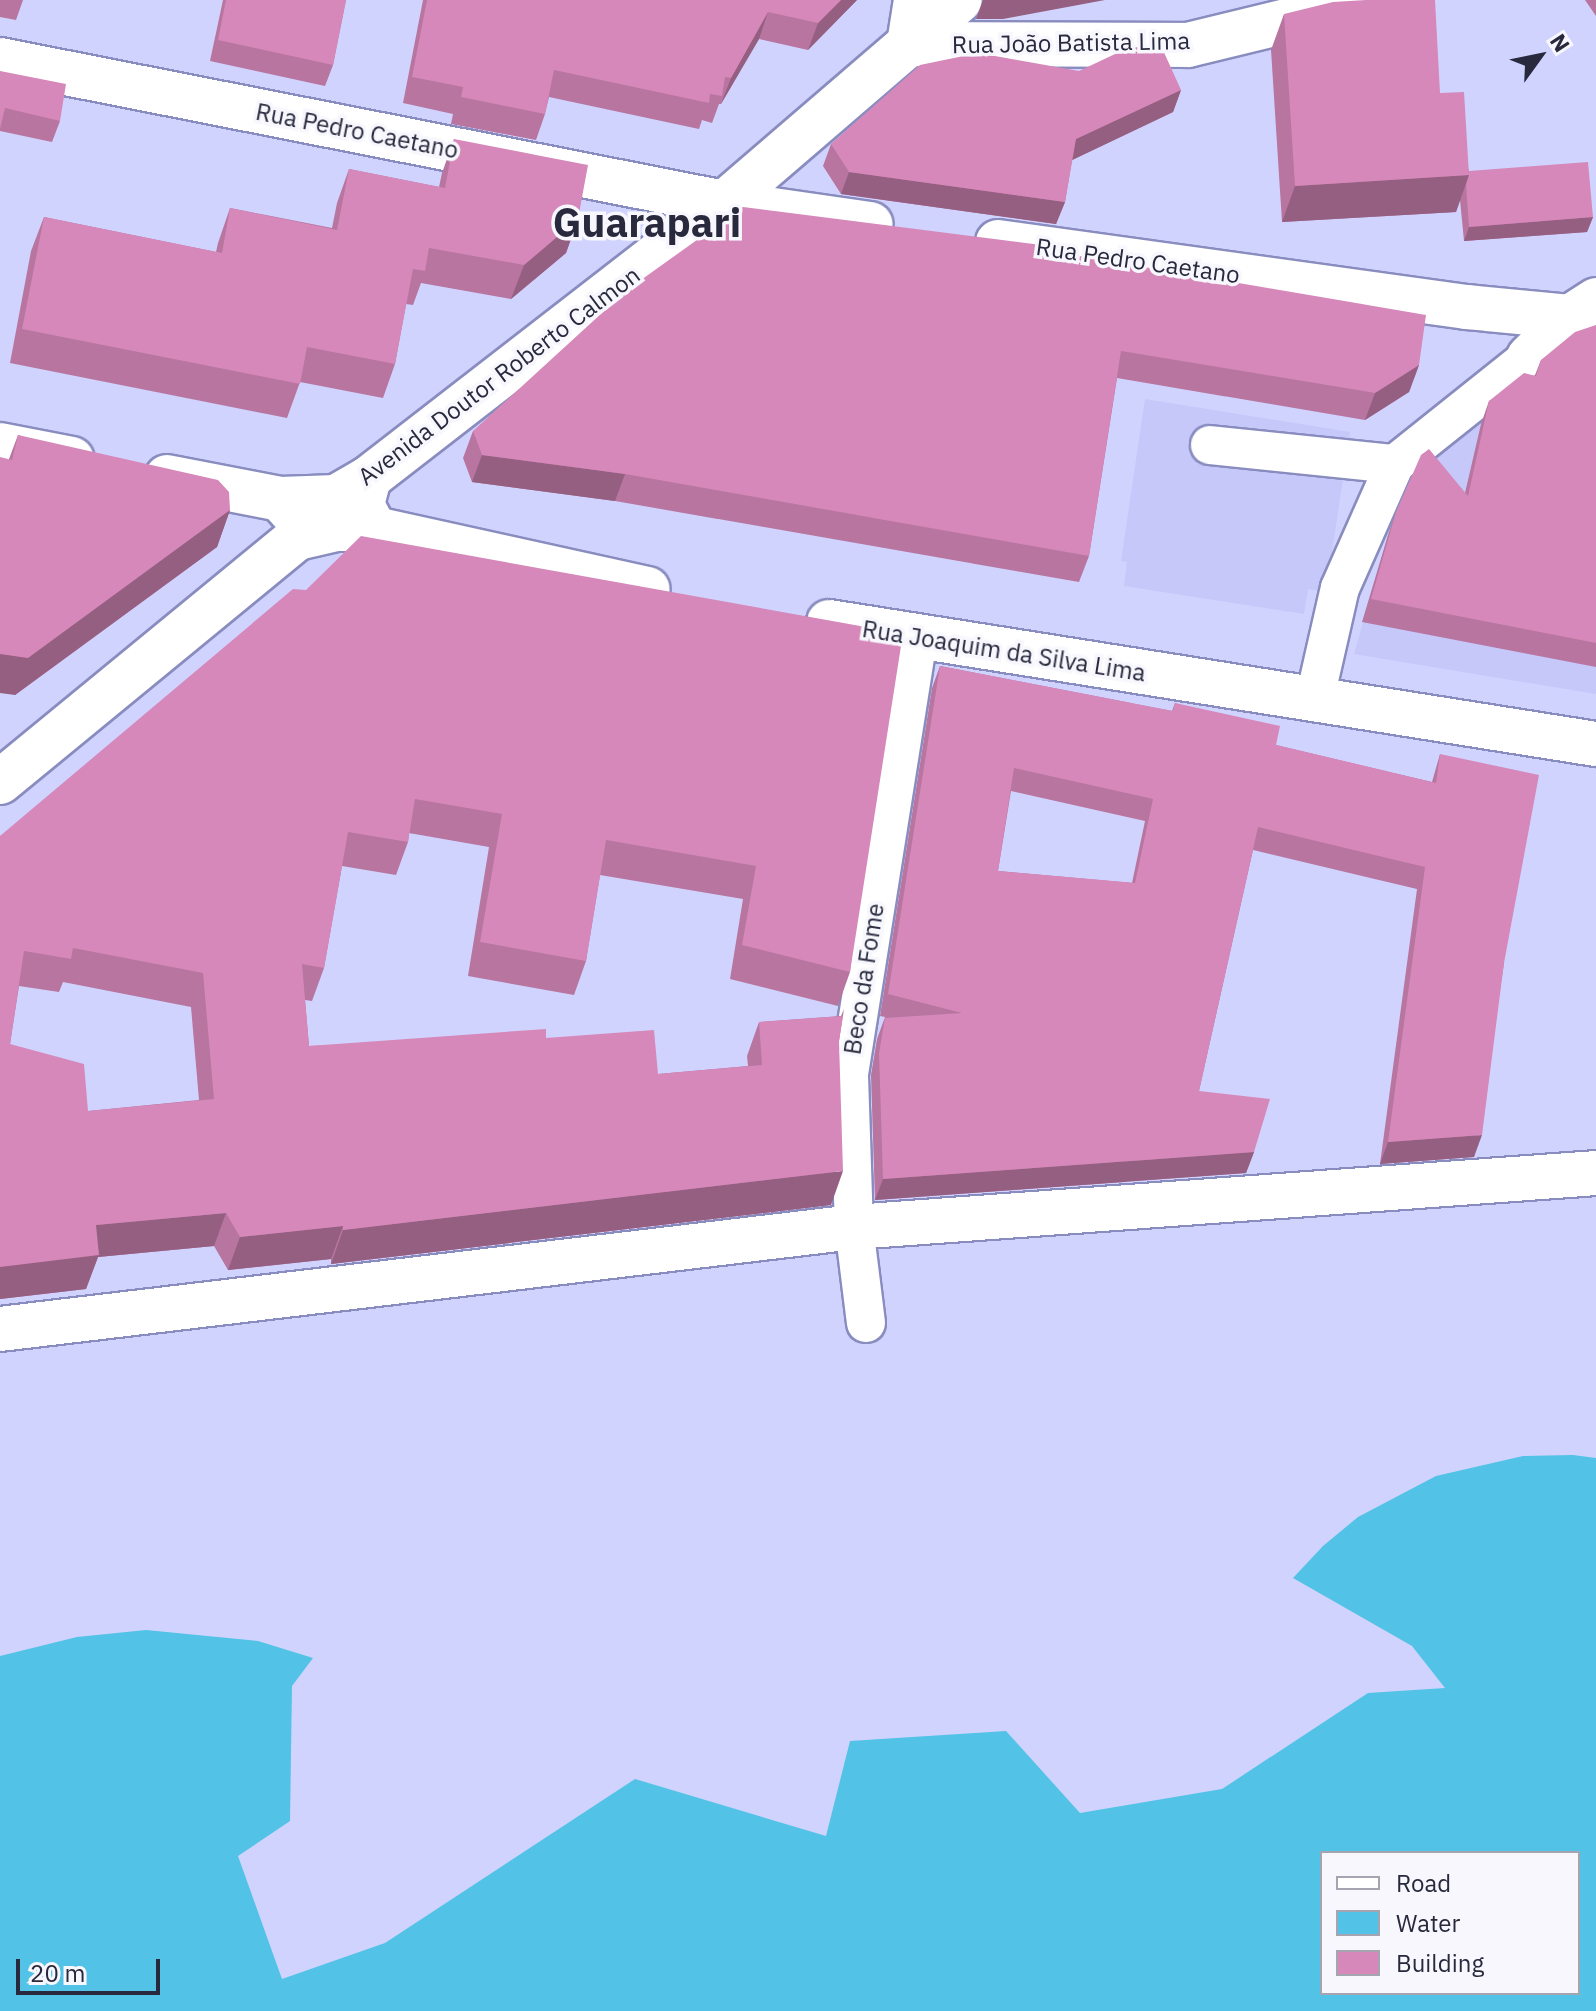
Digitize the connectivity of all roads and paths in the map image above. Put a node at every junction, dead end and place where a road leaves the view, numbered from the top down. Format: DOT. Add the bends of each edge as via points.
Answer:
graph roads {
  1 [pos="916,0"];
  2 [pos="960,0"];
  3 [pos="1372,0"];
  4 [pos="909,44"];
  5 [pos="0,60"];
  6 [pos="724,203"];
  7 [pos="913,230"];
  8 [pos="961,237"];
  9 [pos="1583,309"];
  10 [pos="1529,357"];
  11 [pos="0,445"];
  12 [pos="1210,445"];
  13 [pos="1395,464"];
  14 [pos="369,478"];
  15 [pos="289,519"];
  16 [pos="375,529"];
  17 [pos="687,597"];
  18 [pos="795,617"];
  19 [pos="918,636"];
  20 [pos="1314,702"];
  21 [pos="1596,744"];
  22 [pos="0,782"];
  23 [pos="1596,1173"];
  24 [pos="854,1227"];
  25 [pos="866,1323"];
  26 [pos="0,1329"];
  1 -- 4 [label="street"];
  2 -- 4 [label="street, Avenida Doutor Roberto Calmon"];
  3 -- 4 [label="street, Rua João Batista Lima" via="1188,45"];
  4 -- 6 [label="street, Avenida Doutor Roberto Calmon"];
  5 -- 6 [label="street, Rua Pedro Caetano"];
  6 -- 7 [label="street, Rua Pedro Caetano"];
  6 -- 14 [label="street, Avenida Doutor Roberto Calmon"];
  8 -- 9 [label="street, Rua Pedro Caetano"];
  9 -- 10 [label="street"];
  10 -- 13 [label="street"];
  11 -- 15 [label="street" via="114,467"];
  12 -- 13 [label="street"];
  13 -- 20 [label="street" via="1340,588"];
  14 -- 15 [label="street, Avenida Doutor Roberto Calmon"];
  14 -- 16 [label="street" via="362,505"];
  15 -- 16 [label="street" via="336,529"];
  15 -- 22 [label="street"];
  16 -- 17 [label="street" via="411,541"];
  18 -- 19 [label="street, Rua Joaquim da Silva Lima"];
  19 -- 20 [label="street, Rua Joaquim da Silva Lima"];
  19 -- 24 [label="street, Beco da Fome" via="849,1074"];
  20 -- 21 [label="street, Rua Joaquim da Silva Lima"];
  23 -- 24 [label="street"];
  24 -- 25 [label="street, Beco da Fome"];
  24 -- 26 [label="street"];
}
